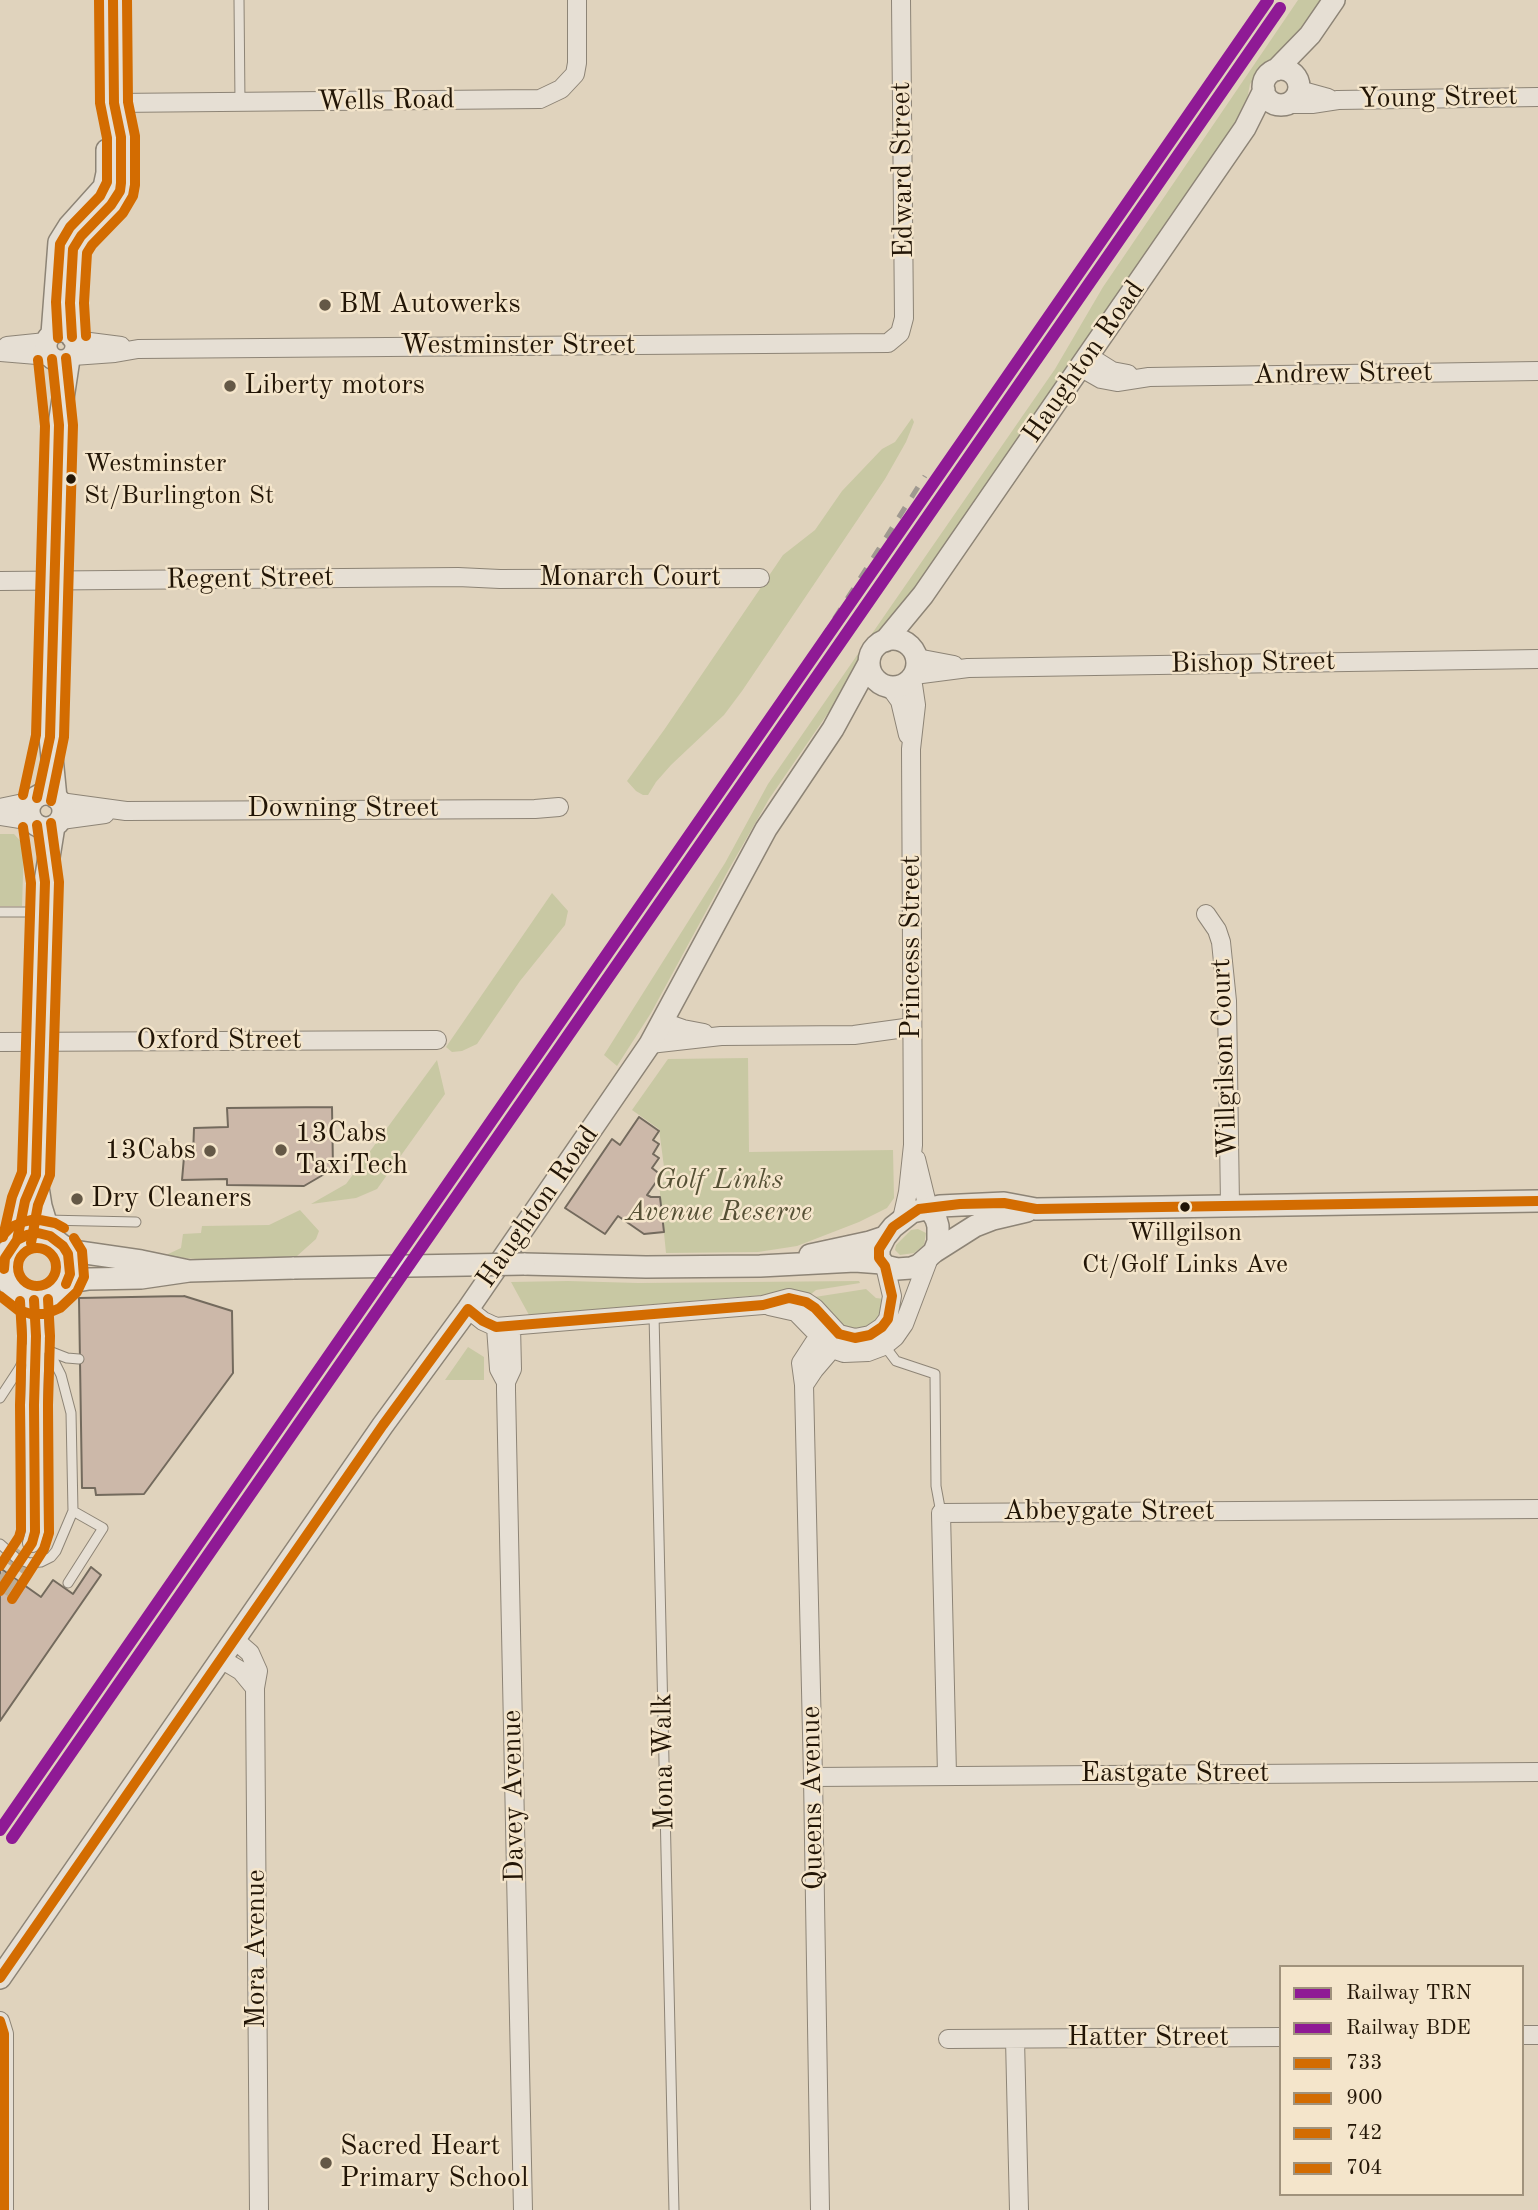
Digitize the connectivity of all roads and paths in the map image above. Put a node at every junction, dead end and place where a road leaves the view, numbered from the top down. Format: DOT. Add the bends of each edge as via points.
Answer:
graph roads {
  1 [pos="113,0"];
  2 [pos="239,0"];
  3 [pos="577,0"];
  4 [pos="901,0"];
  5 [pos="1334,0"];
  6 [pos="1283,89"];
  7 [pos="1538,97"];
  8 [pos="240,102"];
  9 [pos="114,103"];
  10 [pos="897,337"];
  11 [pos="0,347"];
  12 [pos="61,348"];
  13 [pos="0,352"];
  14 [pos="1084,362"];
  15 [pos="1538,371"];
  16 [pos="760,578"];
  17 [pos="500,579"];
  18 [pos="0,581"];
  19 [pos="55,581"];
  20 [pos="923,595"];
  21 [pos="885,641"];
  22 [pos="1538,659"];
  23 [pos="869,663"];
  24 [pos="913,665"];
  25 [pos="887,686"];
  26 [pos="833,729"];
  27 [pos="911,749"];
  28 [pos="559,807"];
  29 [pos="0,808"];
  30 [pos="46,811"];
  31 [pos="0,816"];
  32 [pos="0,912"];
  33 [pos="44,912"];
  34 [pos="1206,914"];
  35 [pos="663,1022"];
  36 [pos="913,1035"];
  37 [pos="722,1036"];
  38 [pos="437,1040"];
  39 [pos="0,1042"];
  40 [pos="41,1042"];
  41 [pos="650,1044"];
  42 [pos="913,1145"];
  43 [pos="36,1175"];
  44 [pos="1538,1201"];
  45 [pos="1230,1205"];
  46 [pos="929,1209"];
  47 [pos="1035,1209"];
  48 [pos="902,1219"];
  49 [pos="135,1222"];
  50 [pos="52,1234"];
  51 [pos="885,1237"];
  52 [pos="17,1240"];
  53 [pos="932,1255"];
  54 [pos="883,1265"];
  55 [pos="760,1266"];
  56 [pos="2,1269"];
  57 [pos="188,1271"];
  58 [pos="60,1292"];
  59 [pos="34,1300"];
  60 [pos="468,1309"];
  61 [pos="654,1314"];
  62 [pos="503,1327"];
  63 [pos="36,1336"];
  64 [pos="831,1338"];
  65 [pos="880,1339"];
  66 [pos="49,1351"];
  67 [pos="79,1359"];
  68 [pos="0,1398"];
  69 [pos="1538,1509"];
  70 [pos="73,1511"];
  71 [pos="941,1513"];
  72 [pos="32,1543"];
  73 [pos="0,1544"];
  74 [pos="68,1583"];
  75 [pos="235,1640"];
  76 [pos="221,1659"];
  77 [pos="255,1688"];
  78 [pos="1538,1772"];
  79 [pos="947,1775"];
  80 [pos="813,1777"];
  81 [pos="0,1978"];
  82 [pos="0,2021"];
  83 [pos="1279,2037"];
  84 [pos="948,2039"];
  85 [pos="1015,2039"];
  86 [pos="1,2046"];
  87 [pos="4,2210"];
  88 [pos="259,2210"];
  89 [pos="523,2210"];
  90 [pos="674,2210"];
  91 [pos="820,2210"];
  92 [pos="1019,2210"];
  1 -- 9 [label="street"];
  2 -- 8 [label="lane"];
  3 -- 8 [label="street, Wells Road" via="575,74 567,85 547,96 523,100"];
  4 -- 10 [label="street, Edward Street" via="904,306"];
  5 -- 6 [label="street"];
  6 -- 7 [label="street, Young Street" via="1338,100"];
  6 -- 14 [label="street, Haughton Road" via="1245,128"];
  8 -- 9 [label="street, Wells Road"];
  9 -- 12 [label="street" via="108,120 104,187 59,242"];
  10 -- 12 [label="street, Westminster Street" via="882,344 138,349 115,353"];
  11 -- 12 [label="street, Westminster Street"];
  12 -- 13 [label="street, Westminster Street"];
  12 -- 19 [label="street"];
  14 -- 15 [label="street, Andrew Street" via="1109,382 1149,377"];
  14 -- 20 [label="street, Haughton Road"];
  16 -- 17 [label="street, Monarch Court"];
  17 -- 19 [label="street, Regent Street"];
  18 -- 19 [label="street, Regent Street"];
  19 -- 30 [label="street"];
  20 -- 21 [label="street, Haughton Road"];
  20 -- 24 [label="street, Haughton Road"];
  21 -- 23 [label="street" via="874,649"];
  21 -- 24 [label="street" via="899,640"];
  22 -- 24 [label="street, Bishop Street" via="968,668"];
  23 -- 25 [label="street" via="873,676"];
  23 -- 26 [label="street, Haughton Road"];
  24 -- 25 [label="street" via="898,687"];
  24 -- 27 [label="street, Princess Street" via="916,711"];
  25 -- 26 [label="street, Haughton Road"];
  25 -- 27 [label="street, Princess Street" via="900,701"];
  26 -- 35 [label="street, Haughton Road" via="766,829"];
  27 -- 36 [label="street, Princess Street"];
  28 -- 30 [label="street, Downing Street"];
  29 -- 30 [label="street, Downing Street"];
  30 -- 31 [label="street, Downing Street"];
  30 -- 33 [label="street"];
  32 -- 33 [label="lane"];
  33 -- 40 [label="street"];
  34 -- 45 [label="street, Willgilson Court" via="1221,942 1225,980"];
  35 -- 37 [label="street"];
  35 -- 41 [label="street, Haughton Road"];
  36 -- 37 [label="street"];
  36 -- 42 [label="street, Princess Street"];
  37 -- 41 [label="street"];
  38 -- 40 [label="street, Oxford Street"];
  39 -- 40 [label="street, Oxford Street"];
  40 -- 43 [label="street"];
  41 -- 60 [label="street, Haughton Road"];
  42 -- 46 [label="street, Princess Street"];
  42 -- 48 [label="street, Princess Street"];
  43 -- 50 [label="street"];
  43 -- 52 [label="street"];
  44 -- 45 [label="street"];
  45 -- 47 [label="street"];
  46 -- 47 [label="street" via="1004,1203"];
  46 -- 48 [label="street"];
  46 -- 53 [label="street" via="938,1226"];
  47 -- 53 [label="street" via="975,1226"];
  48 -- 51 [label="street"];
  49 -- 50 [label="lane" via="53,1218"];
  50 -- 52 [label="street"];
  50 -- 57 [label="street" via="79,1252"];
  50 -- 58 [label="street" via="68,1254 70,1274"];
  51 -- 54 [label="street" via="879,1249"];
  51 -- 55 [label="street"];
  52 -- 56 [label="street"];
  53 -- 54 [label="street" via="911,1268"];
  53 -- 65 [label="street" via="904,1324 895,1337"];
  54 -- 55 [label="street" via="855,1261"];
  54 -- 65 [label="street" via="892,1296"];
  55 -- 57 [label="street, bridge" via="524,1264"];
  56 -- 59 [label="street" via="17,1293"];
  57 -- 58 [label="street" via="89,1279"];
  58 -- 59 [label="street"];
  59 -- 63 [label="street"];
  60 -- 62 [label="street" via="483,1321"];
  60 -- 75 [label="street, Haughton Road"];
  61 -- 62 [label="street"];
  61 -- 64 [label="street" via="763,1305 787,1308"];
  61 -- 90 [label="lane, Mona Walk"];
  62 -- 89 [label="street, Davey Avenue" via="512,1369 506,1382"];
  63 -- 66 [label="lane"];
  63 -- 68 [label="lane"];
  63 -- 72 [label="street"];
  64 -- 65 [label="street" via="855,1354 868,1352"];
  64 -- 80 [label="street, Queens Avenue" via="801,1363"];
  65 -- 71 [label="lane" via="896,1361 935,1374 936,1486"];
  66 -- 67 [label="lane"];
  66 -- 70 [label="lane" via="76,1413"];
  69 -- 71 [label="street, Abbeygate Street"];
  70 -- 73 [label="lane" via="56,1551 41,1563 16,1558"];
  70 -- 74 [label="lane" via="103,1528"];
  71 -- 79 [label="street"];
  75 -- 76 [label="street, Haughton Road"];
  75 -- 77 [label="street, Mora Avenue" via="256,1663"];
  76 -- 77 [label="street" via="241,1671"];
  76 -- 81 [label="street, Haughton Road"];
  77 -- 88 [label="street, Mora Avenue"];
  78 -- 79 [label="street, Eastgate Street"];
  79 -- 80 [label="street, Eastgate Street"];
  80 -- 91 [label="street, Queens Avenue"];
  82 -- 86 [label="street"];
  83 -- 85 [label="street, Hatter Street"];
  84 -- 85 [label="street, Hatter Street"];
  85 -- 92 [label="street"];
  86 -- 87 [label="street"];
}
